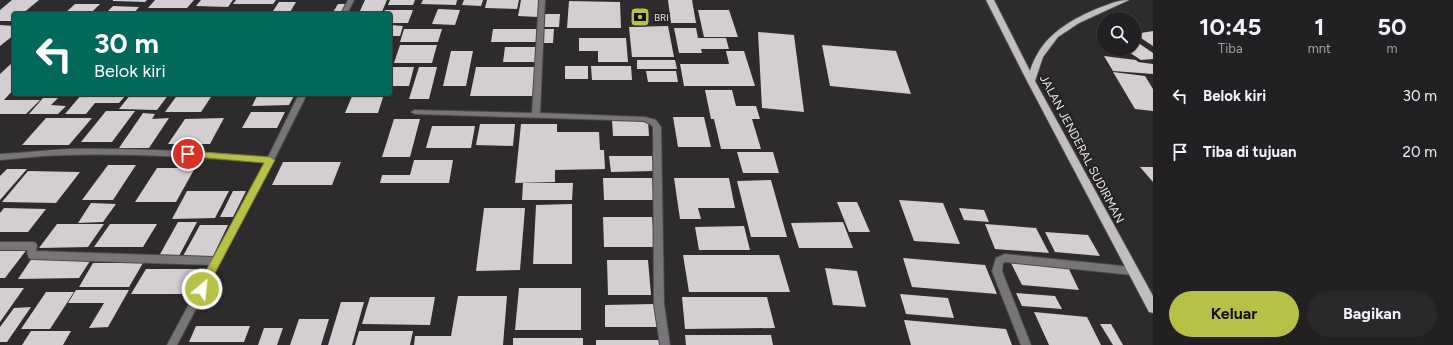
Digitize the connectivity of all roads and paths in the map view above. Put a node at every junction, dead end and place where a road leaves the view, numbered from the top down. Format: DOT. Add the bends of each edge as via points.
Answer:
graph roads {
  1 [pos="351,0"];
  2 [pos="542,0"];
  3 [pos="990,0"];
  4 [pos="1125,0"];
  5 [pos="345,12"];
  6 [pos="1031,81"];
  7 [pos="302,96"];
  8 [pos="415,112"];
  9 [pos="536,115"];
  10 [pos="0,157"];
  11 [pos="270,160"];
  12 [pos="0,246"];
  13 [pos="216,261"];
  14 [pos="1132,271"];
  15 [pos="1153,308"];
  16 [pos="172,345"];
  17 [pos="665,345"];
  18 [pos="1026,345"];
  1 -- 5 [label="street"];
  2 -- 9 [label="street"];
  3 -- 6 [label="main road, JALAN JENDERAL SUDIRMAN"];
  4 -- 6 [label="main road" via="1060,30 1039,57"];
  6 -- 14 [label="main road, JALAN JENDERAL SUDIRMAN"];
  7 -- 11 [label="street"];
  8 -- 9 [label="street"];
  9 -- 17 [label="street" via="645,119 657,127 659,304"];
  10 -- 11 [label="street" via="84,152 203,155"];
  11 -- 13 [label="street"];
  12 -- 13 [label="street" via="33,246 32,255"];
  13 -- 16 [label="street"];
  14 -- 15 [label="main road, JALAN JENDERAL SUDIRMAN"];
  14 -- 18 [label="street" via="1005,258 999,261 997,271"];
}
